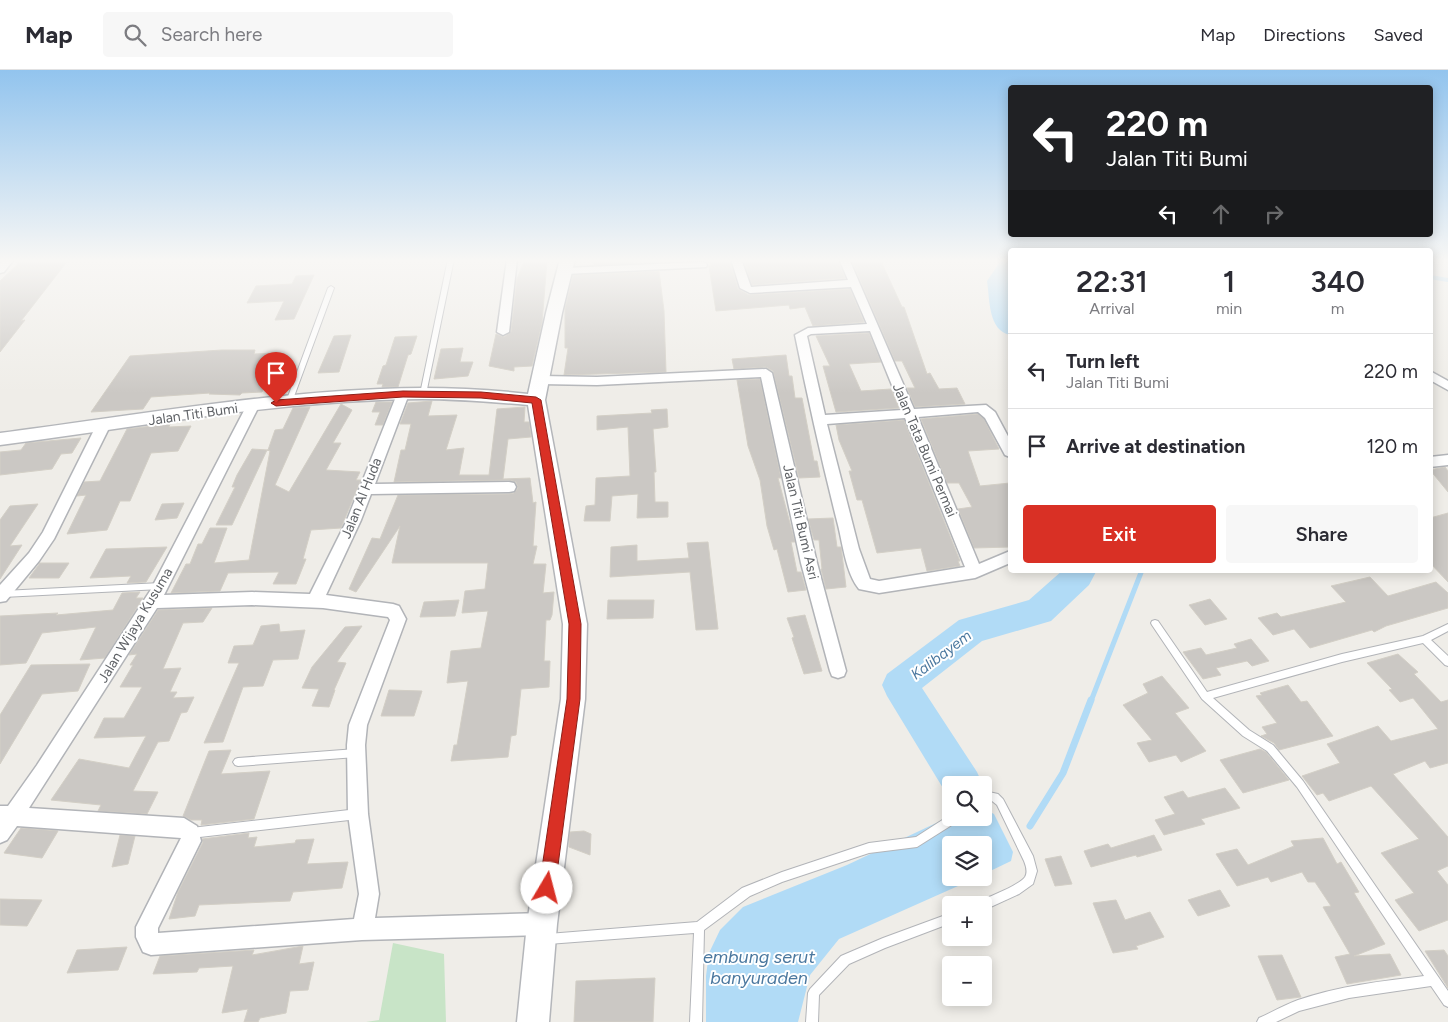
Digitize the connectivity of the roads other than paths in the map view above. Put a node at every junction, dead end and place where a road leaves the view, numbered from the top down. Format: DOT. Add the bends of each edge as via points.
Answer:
graph roads {
  1 [pos="325,303"];
  2 [pos="442,303"];
  3 [pos="507,303"];
  4 [pos="556,303"];
  5 [pos="864,303"];
  6 [pos="874,327"];
  7 [pos="503,332"];
  8 [pos="1433,377"];
  9 [pos="1448,386"];
  10 [pos="539,390"];
  11 [pos="403,394"];
  12 [pos="423,394"];
  13 [pos="289,402"];
  14 [pos="252,406"];
  15 [pos="910,412"];
  16 [pos="820,420"];
  17 [pos="103,426"];
  18 [pos="0,439"];
  19 [pos="1008,448"];
  20 [pos="1448,460"];
  21 [pos="1433,462"];
  22 [pos="367,488"];
  23 [pos="509,488"];
  24 [pos="1008,558"];
  25 [pos="975,572"];
  26 [pos="161,586"];
  27 [pos="1,595"];
  28 [pos="315,601"];
  29 [pos="152,602"];
  30 [pos="1155,623"];
  31 [pos="1448,627"];
  32 [pos="1425,639"];
  33 [pos="1448,662"];
  34 [pos="838,671"];
  35 [pos="1205,696"];
  36 [pos="356,753"];
  37 [pos="238,762"];
  38 [pos="992,797"];
  39 [pos="358,814"];
  40 [pos="4,822"];
  41 [pos="942,826"];
  42 [pos="190,833"];
  43 [pos="992,900"];
  44 [pos="942,921"];
  45 [pos="699,927"];
  46 [pos="362,929"];
  47 [pos="541,932"];
  48 [pos="1434,980"];
  49 [pos="1448,1001"];
  50 [pos="533,1022"];
  51 [pos="696,1022"];
  52 [pos="812,1022"];
  53 [pos="1263,1022"];
  1 -- 13 [label="lane"];
  2 -- 12 [label="lane"];
  3 -- 7 [label="street"];
  4 -- 10 [label="street"];
  5 -- 6 [label="street, Jalan Tata Bumi Permai"];
  6 -- 15 [label="street, Jalan Tata Bumi Permai"];
  6 -- 16 [label="street" via="808,331 801,335"];
  8 -- 9 [label="street"];
  10 -- 12 [label="street, Jalan Titi Bumi" via="481,395"];
  10 -- 34 [label="street, Jalan Titi Bumi Asri" via="672,376 766,372"];
  10 -- 47 [label="street" via="575,624 573,699"];
  11 -- 12 [label="street, Jalan Titi Bumi"];
  11 -- 13 [label="street, Jalan Titi Bumi"];
  11 -- 22 [label="street, Jalan Al Huda"];
  13 -- 14 [label="street, Jalan Titi Bumi"];
  14 -- 17 [label="street, Jalan Titi Bumi"];
  14 -- 26 [label="street, Jalan Wijaya Kusuma"];
  15 -- 16 [label="street"];
  15 -- 19 [label="street" via="981,408 990,415"];
  15 -- 25 [label="street, Jalan Tata Bumi Permai"];
  16 -- 25 [label="street" via="837,497 860,579 866,585 879,588"];
  17 -- 18 [label="street, Jalan Titi Bumi"];
  17 -- 27 [label="street" via="49,535"];
  20 -- 21 [label="street"];
  22 -- 23 [label="street"];
  22 -- 28 [label="street, Jalan Al Huda"];
  24 -- 25 [label="street"];
  26 -- 27 [label="lane"];
  26 -- 29 [label="street, Jalan Wijaya Kusuma"];
  28 -- 29 [label="street" via="221,598"];
  28 -- 36 [label="street" via="393,611 398,619 363,708"];
  29 -- 40 [label="street, Jalan Wijaya Kusuma" via="44,771"];
  30 -- 35 [label="lane"];
  31 -- 32 [label="lane"];
  32 -- 33 [label="lane"];
  32 -- 35 [label="lane"];
  35 -- 48 [label="lane" via="1246,734 1270,748 1300,784"];
  36 -- 37 [label="lane"];
  36 -- 39 [label="street"];
  38 -- 43 [label="lane" via="1000,802 1032,871 1029,880"];
  39 -- 42 [label="lane"];
  39 -- 46 [label="street" via="369,894"];
  40 -- 42 [label="street" via="184,828"];
  41 -- 45 [label="lane" via="917,842 869,848 746,892"];
  42 -- 46 [label="street" via="191,841 147,927 151,944"];
  44 -- 52 [label="lane" via="845,960 814,993"];
  45 -- 47 [label="lane"];
  45 -- 51 [label="lane"];
  46 -- 47 [label="street"];
  47 -- 50 [label="street"];
  48 -- 49 [label="lane"];
  48 -- 53 [label="lane" via="1358,990 1298,1006"];
}
